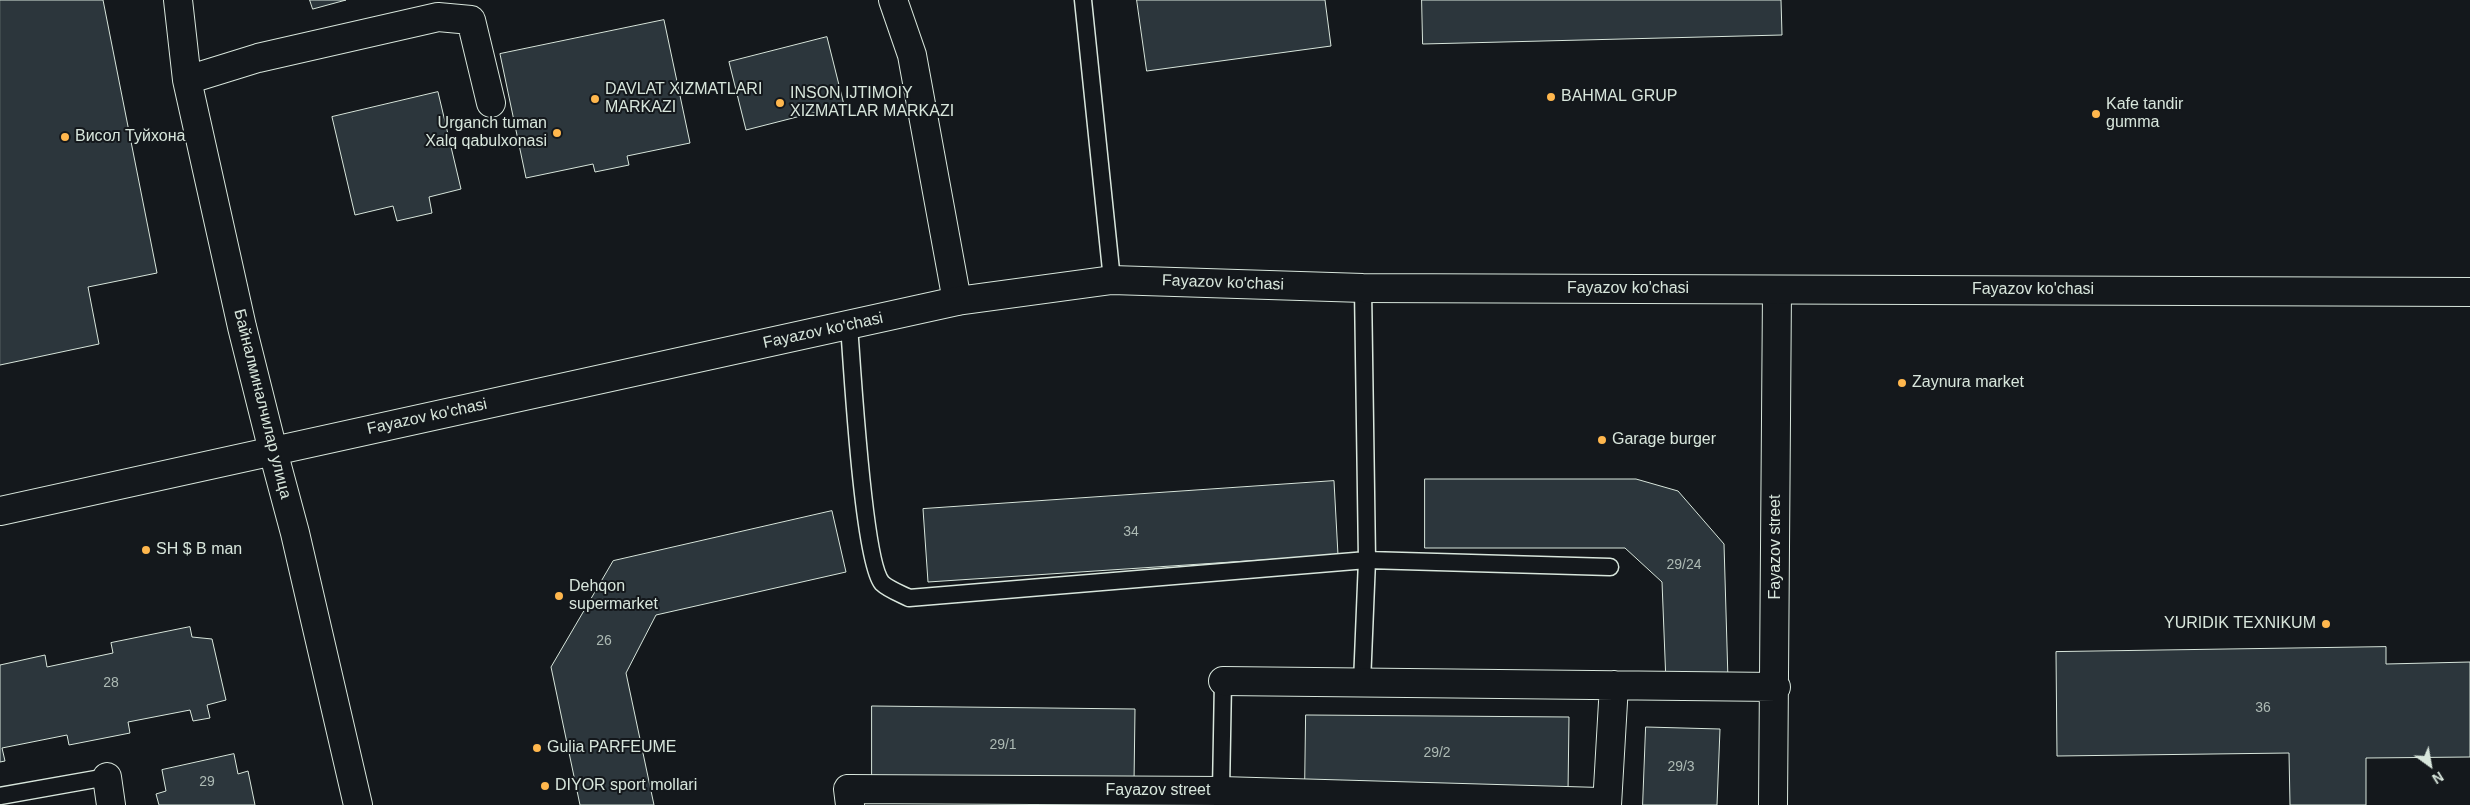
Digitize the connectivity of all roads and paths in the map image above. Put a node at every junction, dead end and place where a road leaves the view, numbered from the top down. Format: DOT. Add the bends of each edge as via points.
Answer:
graph roads {
  1 [pos="178,0"];
  2 [pos="893,0"];
  3 [pos="1082,0"];
  4 [pos="187,80"];
  5 [pos="491,103"];
  6 [pos="1112,280"];
  7 [pos="1364,288"];
  8 [pos="1777,290"];
  9 [pos="2470,292"];
  10 [pos="957,302"];
  11 [pos="849,325"];
  12 [pos="273,451"];
  13 [pos="0,511"];
  14 [pos="1367,560"];
  15 [pos="1610,567"];
  16 [pos="1223,681"];
  17 [pos="1362,683"];
  18 [pos="1614,685"];
  19 [pos="1776,687"];
  20 [pos="107,777"];
  21 [pos="0,796"];
  22 [pos="1232,796"];
  23 [pos="111,805"];
  24 [pos="358,805"];
  25 [pos="850,805"];
  26 [pos="1606,805"];
  27 [pos="1773,805"];
  1 -- 4 [label="street, Байналминалчилар улица"];
  2 -- 10 [label="street" via="912,55"];
  3 -- 6 [label="lane"];
  4 -- 5 [label="street" via="258,58 438,17 471,20"];
  4 -- 12 [label="street, Байналминалчилар улица"];
  6 -- 7 [label="street, Fayazov ko'chasi"];
  6 -- 10 [label="street, Fayazov ko'chasi"];
  7 -- 8 [label="street, Fayazov ko'chasi"];
  7 -- 14 [label="lane"];
  8 -- 9 [label="street, Fayazov ko'chasi"];
  8 -- 19 [label="street, Fayazov street"];
  10 -- 11 [label="street, Fayazov ko'chasi"];
  11 -- 12 [label="street, Fayazov ko'chasi"];
  11 -- 14 [label="lane" via="867,528 876,570 883,583 909,598"];
  12 -- 13 [label="street, Fayazov ko'chasi"];
  12 -- 24 [label="street, Байналминалчилар улица"];
  14 -- 15 [label="lane"];
  14 -- 17 [label="lane"];
  16 -- 17 [label="street"];
  16 -- 22 [label="lane"];
  17 -- 18 [label="street"];
  18 -- 19 [label="street"];
  18 -- 26 [label="street"];
  19 -- 27 [label="street, Fayazov street"];
  20 -- 21 [label="lane"];
  20 -- 23 [label="street"];
  22 -- 25 [label="street, Fayazov street" via="848,789"];
  22 -- 26 [label="street, Fayazov street" via="1600,802"];
}
